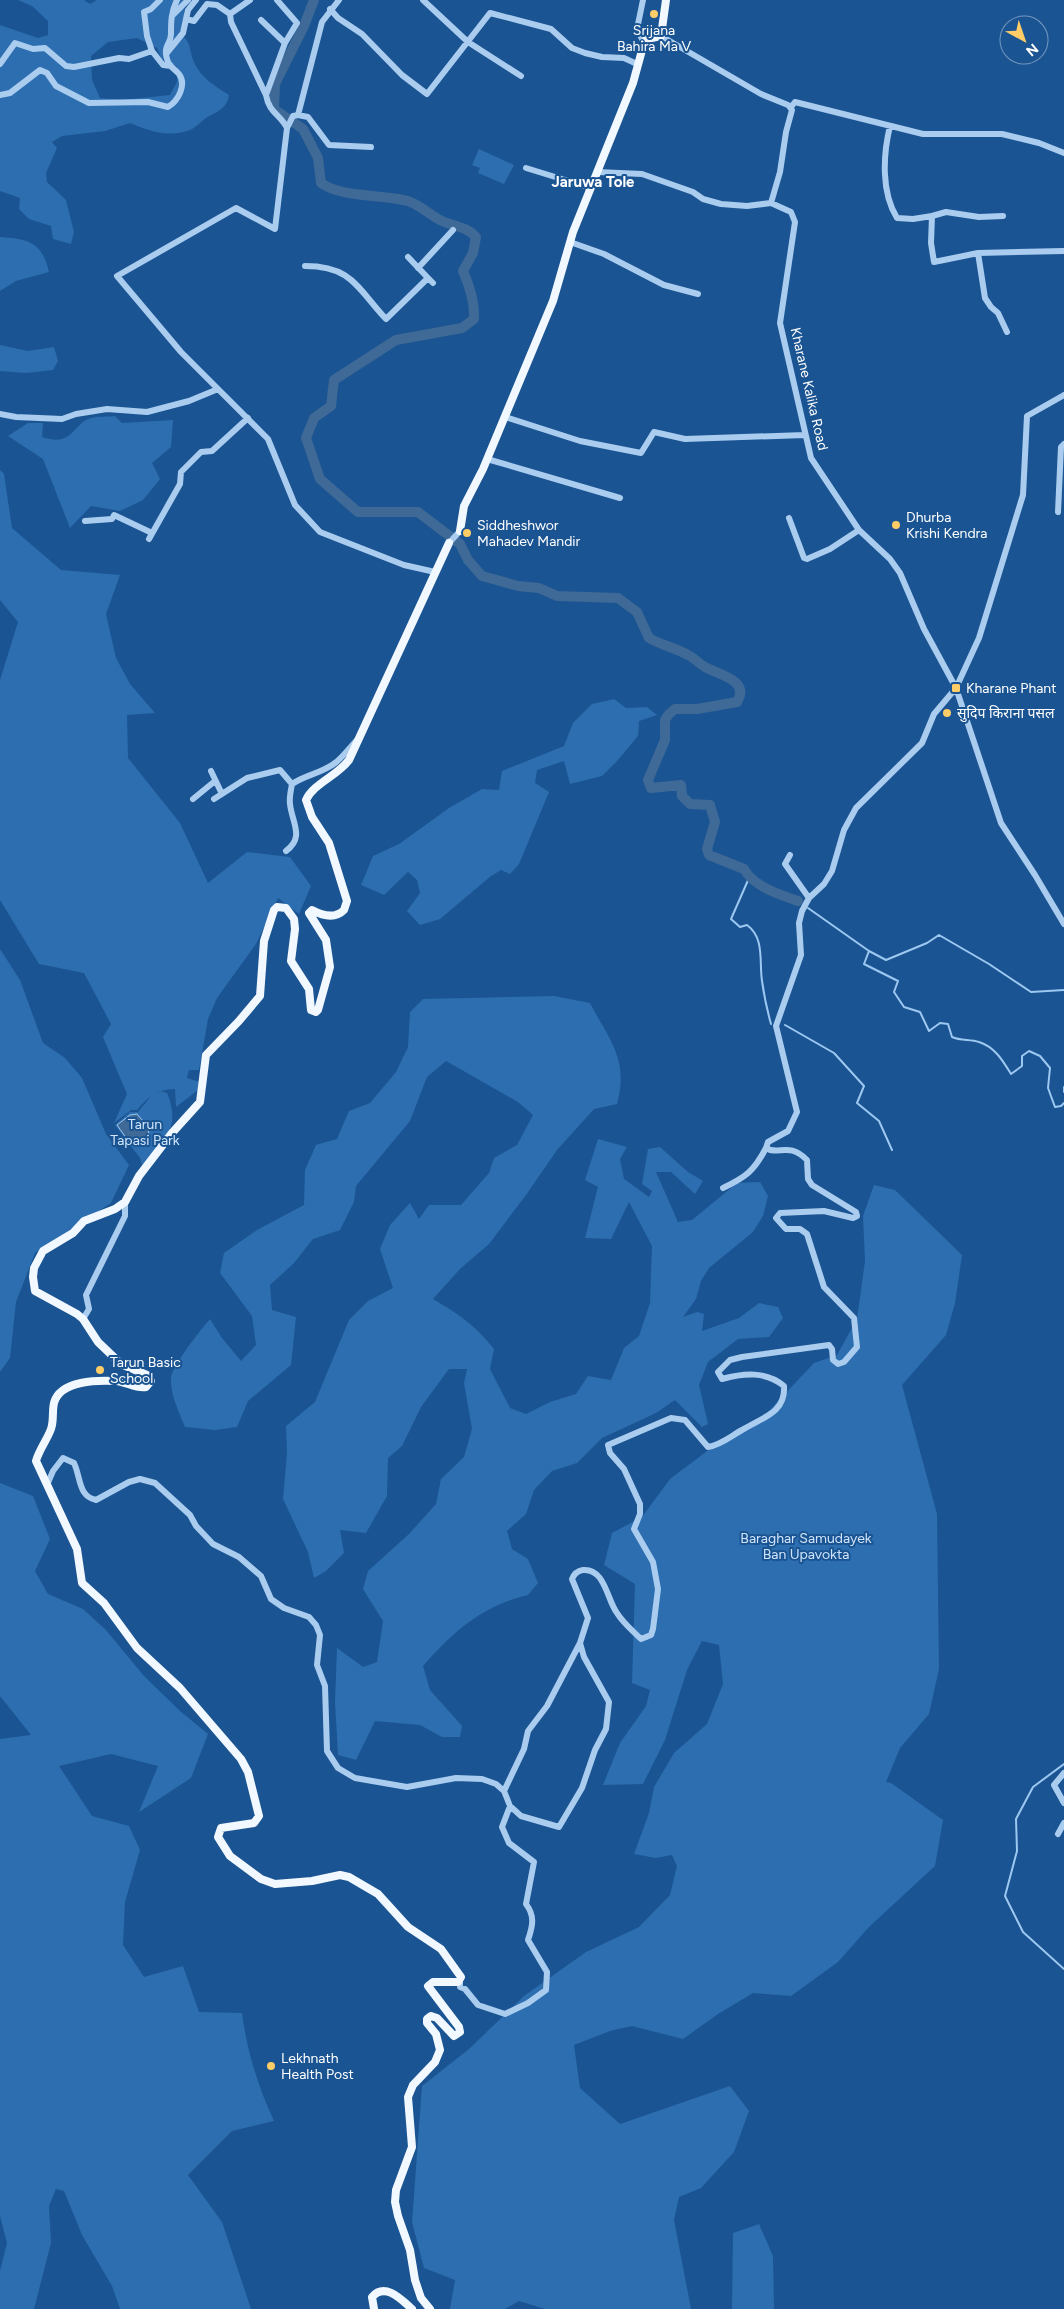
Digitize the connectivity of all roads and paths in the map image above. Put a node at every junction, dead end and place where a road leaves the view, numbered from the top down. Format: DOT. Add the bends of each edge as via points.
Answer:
graph roads {
  1 [pos="160,0"];
  2 [pos="177,0"];
  3 [pos="188,0"];
  4 [pos="196,0"];
  5 [pos="250,0"];
  6 [pos="277,0"];
  7 [pos="338,0"];
  8 [pos="423,0"];
  9 [pos="643,0"];
  10 [pos="666,0"];
  11 [pos="330,9"];
  12 [pos="230,14"];
  13 [pos="172,17"];
  14 [pos="186,19"];
  15 [pos="261,20"];
  16 [pos="661,36"];
  17 [pos="468,42"];
  18 [pos="285,43"];
  19 [pos="644,43"];
  20 [pos="152,51"];
  21 [pos="166,54"];
  22 [pos="0,64"];
  23 [pos="637,64"];
  24 [pos="171,66"];
  25 [pos="521,76"];
  26 [pos="0,95"];
  27 [pos="266,95"];
  28 [pos="791,107"];
  29 [pos="296,115"];
  30 [pos="890,126"];
  31 [pos="287,128"];
  32 [pos="371,147"];
  33 [pos="1064,153"];
  34 [pos="526,168"];
  35 [pos="597,172"];
  36 [pos="591,188"];
  37 [pos="772,203"];
  38 [pos="932,216"];
  39 [pos="1003,216"];
  40 [pos="453,230"];
  41 [pos="570,242"];
  42 [pos="1064,251"];
  43 [pos="978,253"];
  44 [pos="408,257"];
  45 [pos="305,266"];
  46 [pos="418,268"];
  47 [pos="698,294"];
  48 [pos="1007,332"];
  49 [pos="218,389"];
  50 [pos="1064,395"];
  51 [pos="0,414"];
  52 [pos="505,417"];
  53 [pos="248,418"];
  54 [pos="805,435"];
  55 [pos="1064,444"];
  56 [pos="487,459"];
  57 [pos="620,498"];
  58 [pos="1058,512"];
  59 [pos="790,518"];
  60 [pos="85,520"];
  61 [pos="859,530"];
  62 [pos="460,531"];
  63 [pos="449,543"];
  64 [pos="435,572"];
  65 [pos="956,688"];
  66 [pos="360,737"];
  67 [pos="211,771"];
  68 [pos="216,780"];
  69 [pos="292,784"];
  70 [pos="222,794"];
  71 [pos="193,799"];
  72 [pos="214,799"];
  73 [pos="286,851"];
  74 [pos="790,855"];
  75 [pos="808,898"];
  76 [pos="1064,924"];
  77 [pos="766,1148"];
  78 [pos="723,1188"];
  79 [pos="126,1202"];
  80 [pos="83,1319"];
  81 [pos="47,1485"];
  82 [pos="580,1642"];
  83 [pos="1064,1772"];
  84 [pos="504,1791"];
  85 [pos="1064,1803"];
  86 [pos="510,1806"];
  87 [pos="1064,1824"];
  88 [pos="1058,1834"];
  89 [pos="460,1981"];
  90 [pos="374,2309"];
  91 [pos="412,2309"];
  92 [pos="430,2309"];
  1 -- 20 [label="street" via="143,14"];
  2 -- 13 [label="street"];
  3 -- 13 [label="street"];
  4 -- 14 [label="street"];
  5 -- 12 [label="street"];
  6 -- 18 [label="street" via="297,23"];
  7 -- 11 [label="street"];
  8 -- 17 [label="street"];
  9 -- 19 [label="street" via="637,29"];
  10 -- 16 [label="main road"];
  11 -- 17 [label="street" via="362,34 402,76 427,94"];
  11 -- 29 [label="street" via="322,22"];
  12 -- 14 [label="street" via="217,5 207,4 194,21"];
  12 -- 27 [label="street"];
  13 -- 21 [label="street"];
  14 -- 21 [label="street" via="183,33"];
  15 -- 18 [label="street"];
  16 -- 19 [label="main road" via="647,39"];
  16 -- 28 [label="street" via="761,94"];
  17 -- 23 [label="street" via="490,13 551,29 572,48 585,53 624,58"];
  17 -- 25 [label="street"];
  18 -- 27 [label="street"];
  19 -- 23 [label="main road"];
  20 -- 22 [label="street" via="129,59 74,67 62,63 45,48 33,49 15,42"];
  20 -- 24 [label="street" via="163,65"];
  21 -- 24 [label="street"];
  23 -- 35 [label="main road" via="633,83"];
  24 -- 26 [label="street" via="183,84 179,95 168,107 148,102 89,104 56,86 47,73 40,70 10,93"];
  27 -- 31 [label="street" via="268,107"];
  28 -- 30 [label="street" via="795,102"];
  28 -- 37 [label="street"];
  29 -- 31 [label="street"];
  29 -- 32 [label="street" via="308,117 329,145"];
  30 -- 33 [label="street" via="923,134 1002,134"];
  30 -- 38 [label="street" via="884,160 891,208 898,218"];
  31 -- 49 [label="street" via="275,229 236,208 117,276 181,352"];
  34 -- 36 [label="street"];
  35 -- 36 [label="main road"];
  35 -- 37 [label="street" via="642,174 693,192 703,200 721,204 747,206"];
  36 -- 41 [label="main road"];
  37 -- 54 [label="street, Kharane Kalika Road" via="794,216 780,323"];
  38 -- 39 [label="street" via="946,212 979,217"];
  38 -- 43 [label="street" via="934,262"];
  40 -- 46 [label="street"];
  41 -- 47 [label="street" via="604,254 664,285"];
  41 -- 52 [label="main road" via="553,301"];
  42 -- 43 [label="street"];
  43 -- 48 [label="street" via="985,298 998,313"];
  44 -- 46 [label="street"];
  45 -- 46 [label="street" via="326,266 340,271 386,318 431,280"];
  49 -- 51 [label="street" via="147,412 107,409 76,414 62,420"];
  49 -- 53 [label="street"];
  50 -- 65 [label="street" via="1027,416 1021,503 979,638"];
  52 -- 54 [label="street" via="580,441 641,452 654,432 686,439"];
  52 -- 56 [label="main road"];
  53 -- 60 [label="street" via="212,450 201,452 181,472 180,484 151,536 114,516 112,519"];
  53 -- 64 [label="street" via="268,439 296,505 320,532 404,565"];
  54 -- 61 [label="street, Kharane Kalika Road" via="816,466"];
  55 -- 58 [label="street" via="1061,447"];
  56 -- 57 [label="street"];
  56 -- 62 [label="main road" via="464,506"];
  59 -- 61 [label="street" via="807,559"];
  61 -- 65 [label="street, Kharane Kalika Road" via="896,566 924,629"];
  62 -- 63 [label="street"];
  63 -- 64 [label="main road"];
  64 -- 66 [label="main road"];
  65 -- 75 [label="street" via="934,714 922,743 856,808 844,830 832,871 824,884"];
  65 -- 76 [label="street, Kharane Kalika Road" via="1001,823"];
  66 -- 69 [label="street" via="334,763"];
  66 -- 79 [label="main road" via="341,771 309,794 306,800 312,817 329,843 347,901 344,910 334,916 312,910 309,913 326,940 330,967 318,1010 311,1010 309,989 291,960 294,919 286,908 277,907 264,941 260,996 206,1055 200,1102 139,1176"];
  67 -- 68 [label="street"];
  68 -- 70 [label="street"];
  68 -- 71 [label="street"];
  69 -- 70 [label="street" via="280,770 247,778"];
  69 -- 73 [label="street" via="290,804 298,832 293,846"];
  70 -- 72 [label="street"];
  74 -- 75 [label="street" via="785,864"];
  75 -- 77 [label="street" via="799,923 800,959 776,1026 797,1112 788,1132 768,1142"];
  77 -- 78 [label="street" via="744,1179"];
  77 -- 82 [label="street" via="772,1151 790,1148 800,1153 808,1160 808,1179 812,1185 857,1214 853,1218 814,1210 780,1213 776,1218 786,1229 800,1229 807,1234 824,1288 854,1318 857,1347 844,1362 838,1364 833,1360 832,1349 828,1345 742,1357 723,1365 718,1372 722,1379 740,1374 764,1375 784,1386 785,1395 768,1417 717,1446 708,1447 685,1420 671,1418 608,1445 610,1453 624,1469 640,1504 634,1530 653,1562 658,1589 653,1629 651,1635 641,1639 617,1614 598,1576 587,1570 579,1571 572,1579 588,1618"];
  79 -- 80 [label="street" via="125,1216 86,1295 89,1309"];
  79 -- 80 [label="main road" via="84,1221 73,1233 48,1247 34,1268 35,1291"];
  80 -- 81 [label="main road" via="98,1342 122,1364 144,1373 151,1381 141,1388 117,1381 79,1383 59,1395 55,1400 50,1431 36,1461"];
  81 -- 84 [label="street" via="63,1458 74,1463 83,1493 88,1498 96,1500 140,1479 155,1484 190,1515 213,1544 239,1557 261,1576 271,1599 284,1608 309,1617 320,1635 317,1665 325,1686 326,1751 338,1768 355,1778 382,1784 407,1787 456,1778 482,1779"];
  81 -- 89 [label="main road" via="77,1549 82,1583 104,1603 137,1648 180,1688 234,1750 248,1772 260,1816 254,1823 221,1828 218,1837 230,1856 275,1884 349,1877 378,1894 408,1927 441,1949 461,1977"];
  82 -- 84 [label="street" via="547,1706 528,1731 524,1749"];
  82 -- 86 [label="street" via="588,1665 609,1702 606,1728 582,1788 560,1827 521,1816"];
  83 -- 85 [label="street" via="1054,1785"];
  84 -- 86 [label="street"];
  86 -- 89 [label="street" via="502,1827 509,1843 534,1862 526,1904 533,1913 528,1940 547,1972 546,1990 505,2014 478,2005 460,1987"];
  87 -- 88 [label="street"];
  89 -- 92 [label="main road" via="432,1982 428,1986 460,2032 454,2036 437,2018 427,2019 440,2050 435,2062 413,2085 408,2097 412,2147 396,2190 398,2216 410,2250 414,2280 421,2298"];
  90 -- 91 [label="main road" via="372,2297 382,2291 396,2294"];
}
